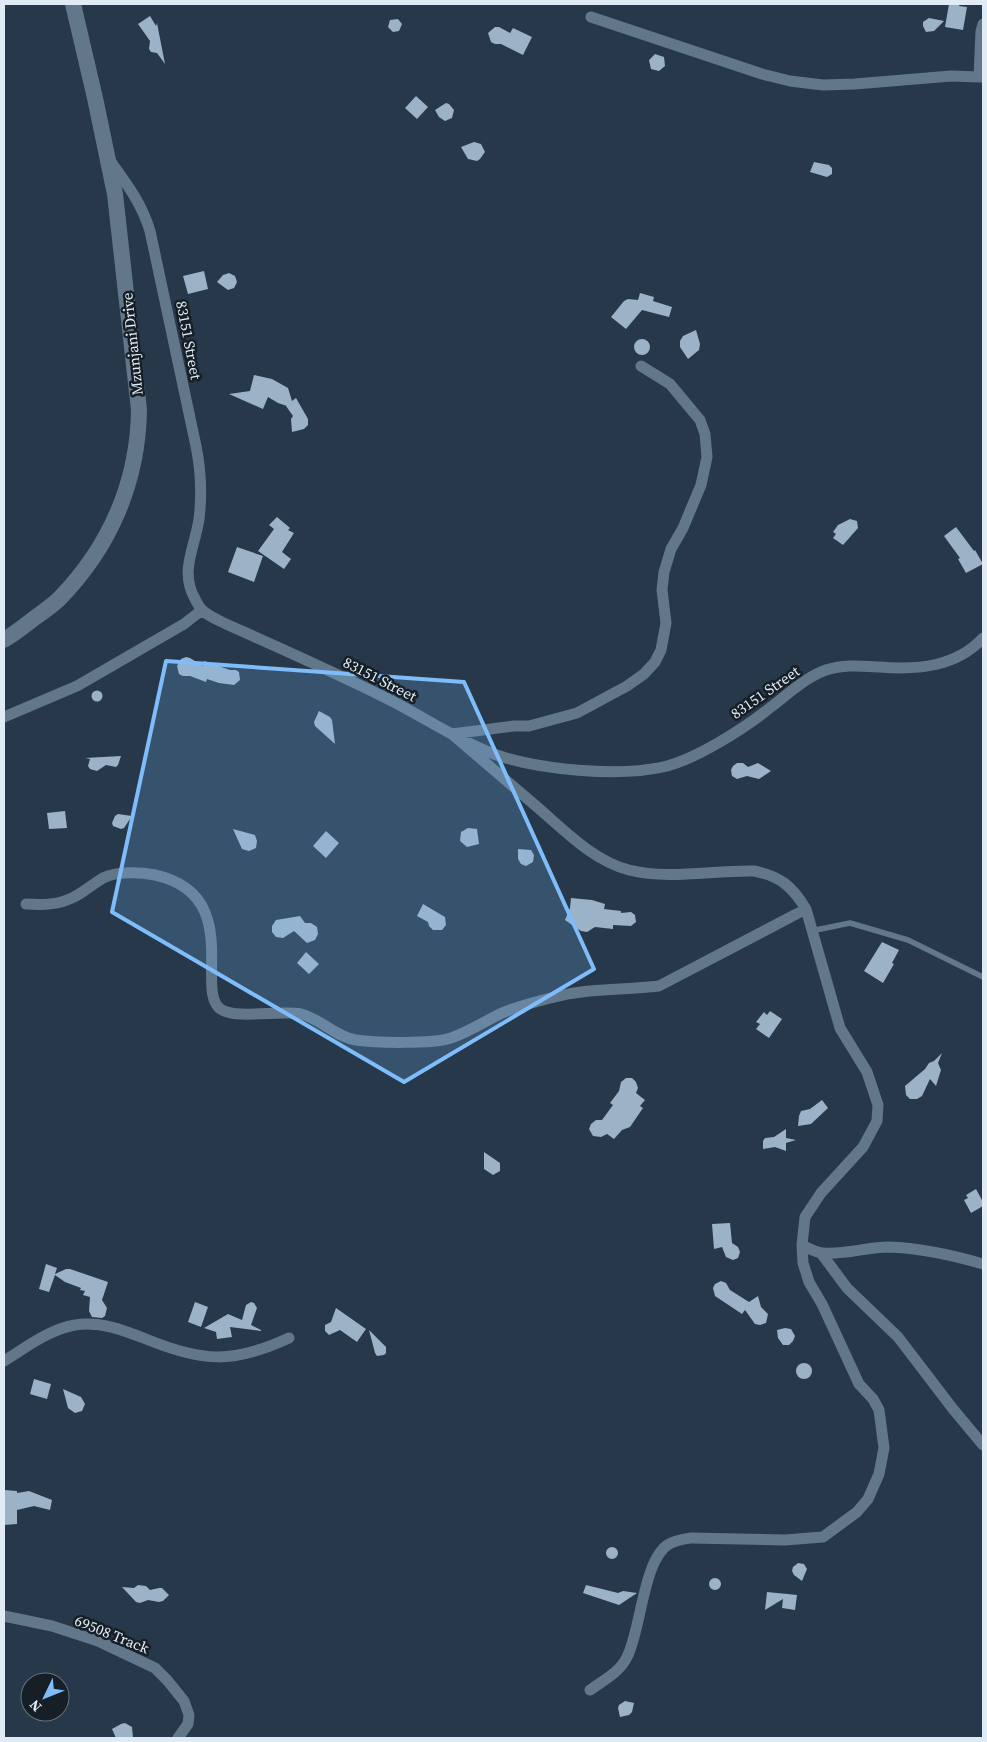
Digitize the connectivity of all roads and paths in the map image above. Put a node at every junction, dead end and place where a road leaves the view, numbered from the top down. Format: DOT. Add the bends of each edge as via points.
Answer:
graph roads {
  1 [pos="73,4"];
  2 [pos="592,17"];
  3 [pos="983,24"];
  4 [pos="981,77"];
  5 [pos="108,158"];
  6 [pos="641,366"];
  7 [pos="202,610"];
  8 [pos="983,638"];
  9 [pos="4,640"];
  10 [pos="4,717"];
  11 [pos="452,734"];
  12 [pos="26,904"];
  13 [pos="806,909"];
  14 [pos="811,931"];
  15 [pos="983,977"];
  16 [pos="802,1246"];
  17 [pos="821,1253"];
  18 [pos="983,1264"];
  19 [pos="289,1338"];
  20 [pos="4,1361"];
  21 [pos="983,1445"];
  22 [pos="4,1616"];
  23 [pos="590,1690"];
  24 [pos="178,1738"];
  1 -- 5 [label="main road, Mzunjani Drive"];
  2 -- 4 [label="street" via="790,81 848,85 926,77"];
  3 -- 4 [label="street"];
  5 -- 7 [label="street, 83151 Street" via="145,215 177,352 200,468 199,520 191,550 188,587"];
  5 -- 9 [label="main road, Mzunjani Drive" via="139,410 136,456 123,499 106,537 87,568 58,600"];
  6 -- 11 [label="street" via="670,384 700,420 707,457 701,485 671,549 664,572 662,590 666,623 661,650 655,662 627,686 577,713 529,726"];
  7 -- 10 [label="street" via="184,624 77,686"];
  7 -- 11 [label="street, 83151 Street" via="391,700"];
  8 -- 11 [label="street, 83151 Street" via="965,654 930,665 906,668 858,665 826,670 789,692 744,727 700,752 664,767 619,771 526,763 494,754"];
  11 -- 13 [label="street" via="606,862 647,874 739,870 767,873 794,889"];
  12 -- 13 [label="street" via="50,905 74,898 114,874 136,873 169,879 188,890 209,923 212,994 219,1008 230,1013 301,1014 339,1034 368,1041 449,1038 504,1012 568,994 659,986"];
  13 -- 14 [label="street"];
  14 -- 15 [label="lane" via="850,923 908,940"];
  14 -- 16 [label="street" via="840,1028 867,1072 878,1105 876,1121 863,1146 821,1193 805,1217"];
  16 -- 17 [label="street"];
  16 -- 23 [label="street" via="809,1282 859,1384 879,1410 884,1448 879,1474 868,1499 857,1512 823,1537 786,1540 692,1538 669,1544 658,1556 650,1574 628,1657 620,1669"];
  17 -- 18 [label="street" via="886,1247 916,1248"];
  17 -- 21 [label="street" via="846,1288 898,1337"];
  19 -- 20 [label="street" via="269,1347 228,1357 194,1356 105,1325 74,1325"];
  22 -- 24 [label="street, 69508 Track" via="52,1626 98,1641 155,1668 184,1701 189,1715 188,1724"];
}
